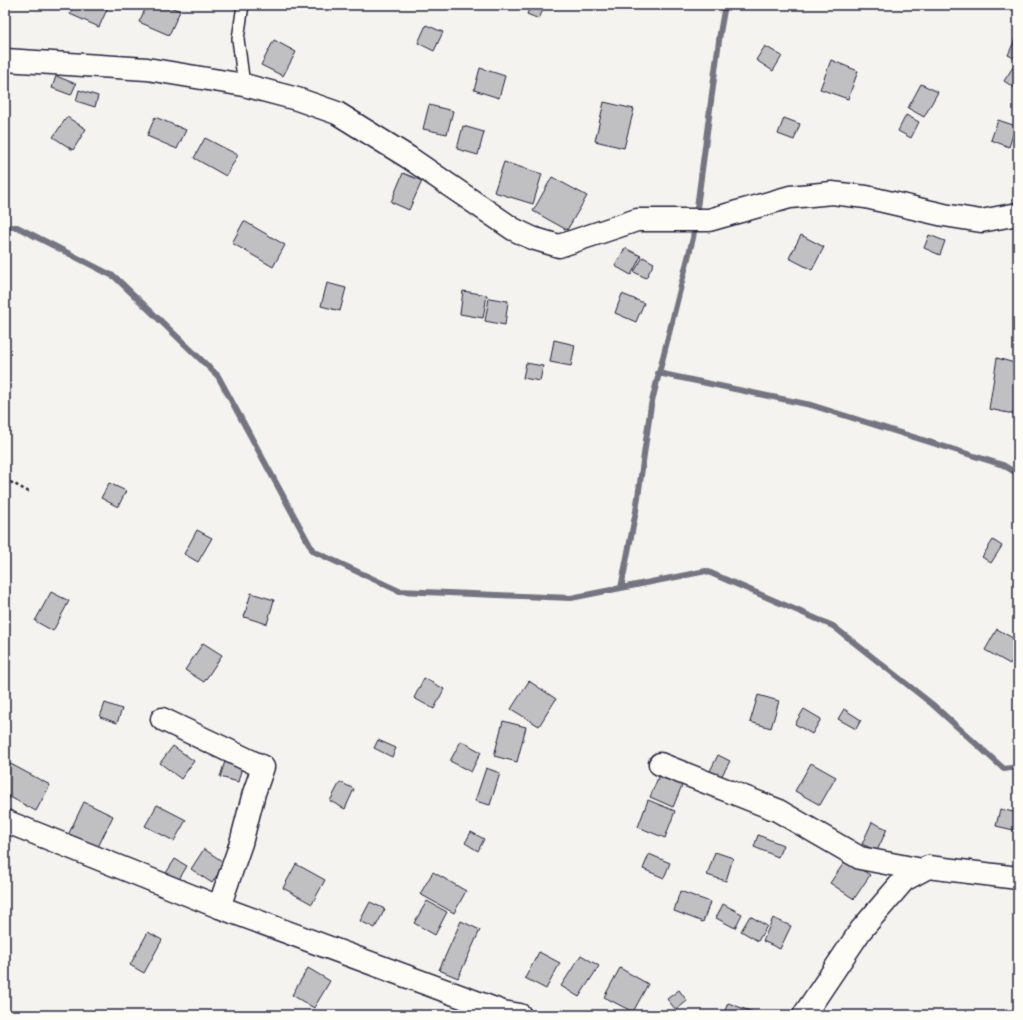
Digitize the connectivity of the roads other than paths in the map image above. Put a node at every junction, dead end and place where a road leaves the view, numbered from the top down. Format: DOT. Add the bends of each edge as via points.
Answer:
graph roads {
  1 [pos="242,5"];
  2 [pos="5,60"];
  3 [pos="244,85"];
  4 [pos="1018,214"];
  5 [pos="162,719"];
  6 [pos="660,764"];
  7 [pos="5,821"];
  8 [pos="922,870"];
  9 [pos="1018,878"];
  10 [pos="219,907"];
  11 [pos="520,1015"];
  12 [pos="804,1015"];
  1 -- 3 [label="lane" via="238,39"];
  2 -- 3 [label="street" via="147,69"];
  3 -- 4 [label="street" via="337,113 408,157 513,228 532,238 559,246 637,220 709,220 790,197 832,193 866,197 981,221"];
  5 -- 10 [label="street" via="263,767"];
  6 -- 8 [label="street" via="777,810 860,858"];
  7 -- 10 [label="street"];
  8 -- 9 [label="street" via="928,867"];
  8 -- 12 [label="street" via="904,880 861,930"];
  10 -- 11 [label="street" via="503,1012"];
}
